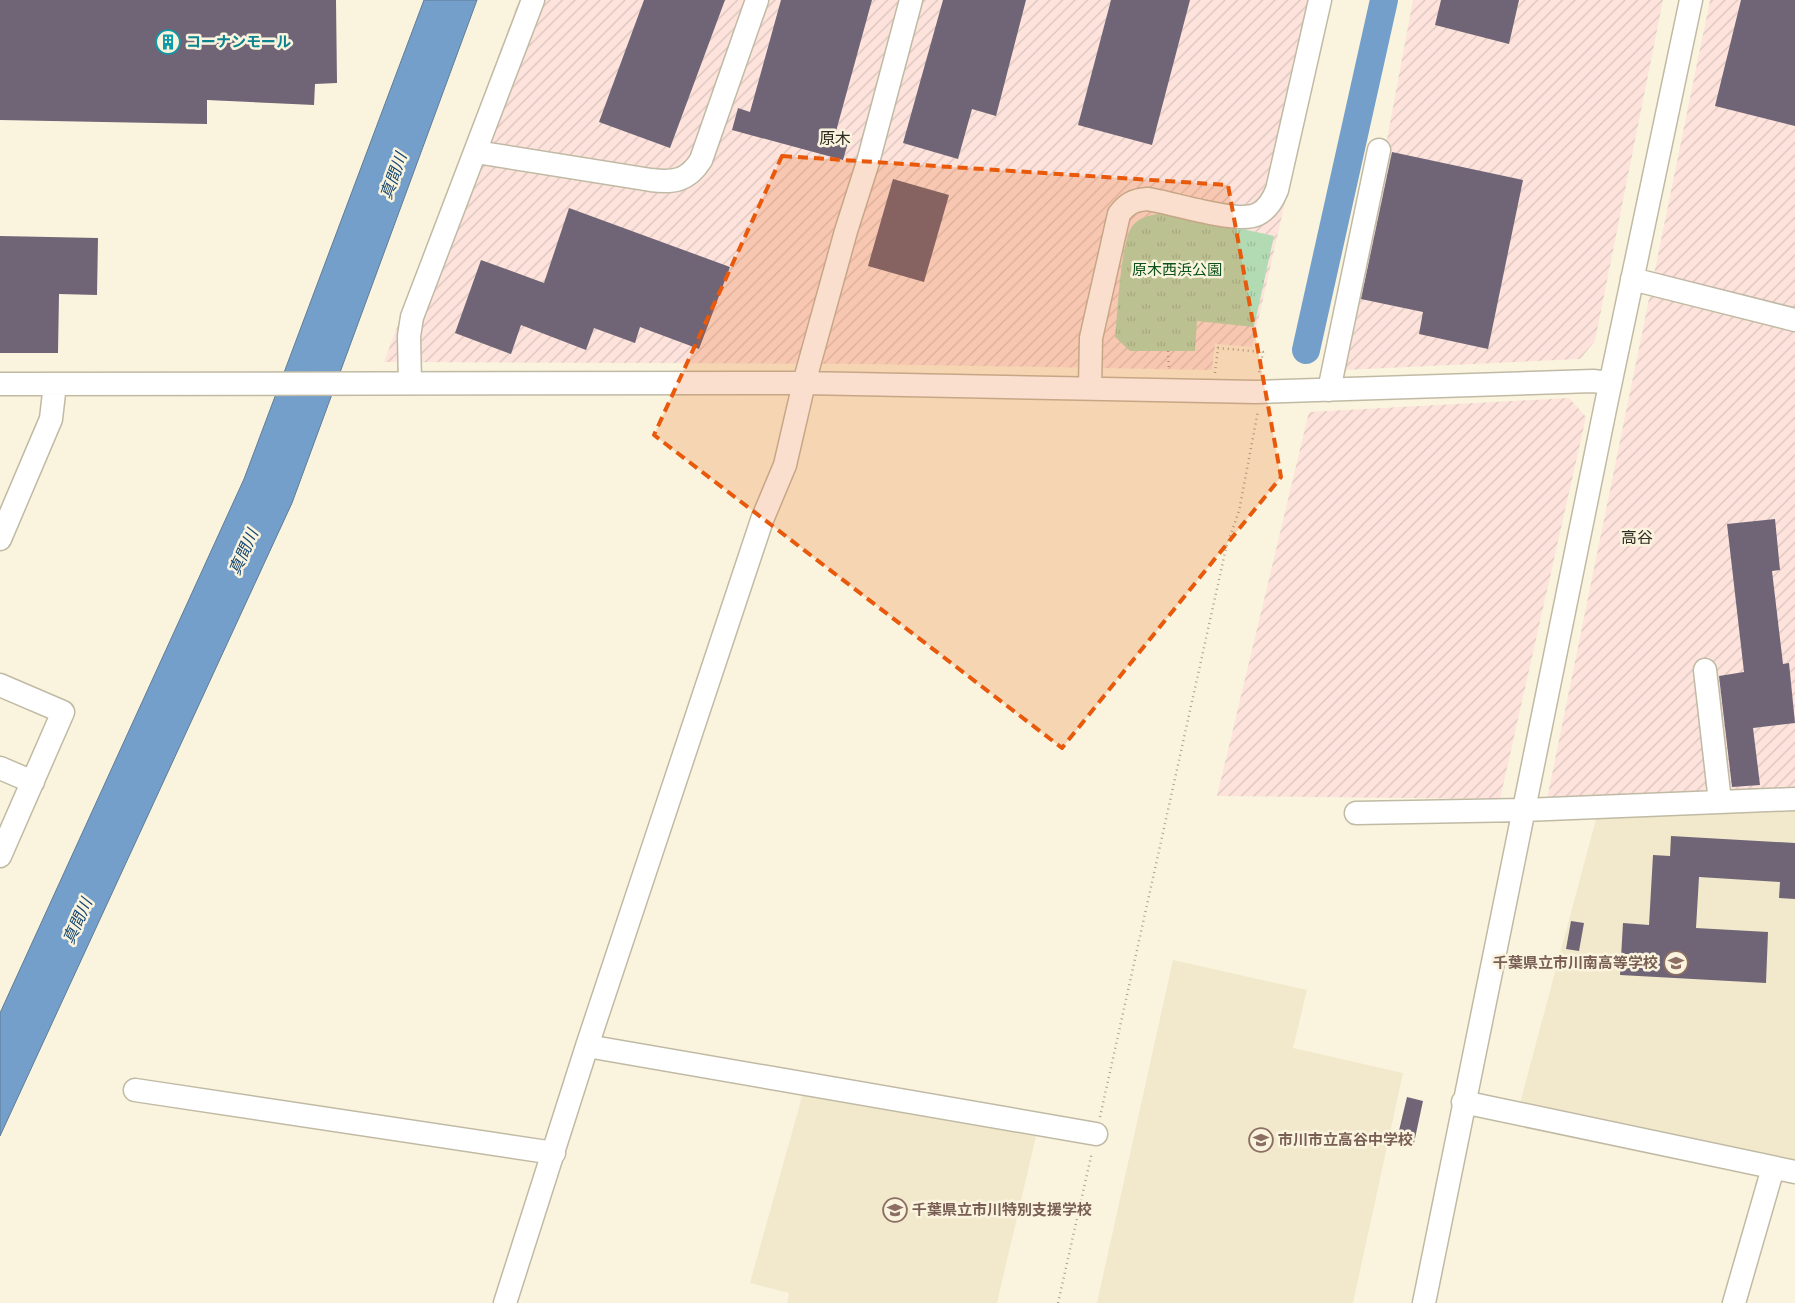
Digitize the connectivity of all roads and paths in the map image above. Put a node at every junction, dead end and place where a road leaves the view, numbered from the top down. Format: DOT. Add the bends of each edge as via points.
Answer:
graph roads {
  1 [pos="533,0"];
  2 [pos="757,0"];
  3 [pos="911,0"];
  4 [pos="1320,0"];
  5 [pos="1691,0"];
  6 [pos="1379,150"];
  7 [pos="476,152"];
  8 [pos="1632,279"];
  9 [pos="1795,320"];
  10 [pos="1168,351"];
  11 [pos="1169,373"];
  12 [pos="1215,373"];
  13 [pos="410,383"];
  14 [pos="804,383"];
  15 [pos="1610,383"];
  16 [pos="0,384"];
  17 [pos="54,384"];
  18 [pos="1090,388"];
  19 [pos="1329,390"];
  20 [pos="1259,392"];
  21 [pos="0,539"];
  22 [pos="1704,670"];
  23 [pos="0,685"];
  24 [pos="0,768"];
  25 [pos="33,782"];
  26 [pos="1795,799"];
  27 [pos="1720,802"];
  28 [pos="1523,810"];
  29 [pos="1356,813"];
  30 [pos="2,846"];
  31 [pos="587,1046"];
  32 [pos="135,1090"];
  33 [pos="1463,1102"];
  34 [pos="1096,1134"];
  35 [pos="554,1153"];
  36 [pos="1773,1168"];
  37 [pos="1795,1172"];
  38 [pos="505,1303"];
  39 [pos="1058,1303"];
  40 [pos="1424,1303"];
  41 [pos="1734,1303"];
  1 -- 7 [label="street"];
  2 -- 7 [label="street" via="701,160 685,178 667,182"];
  3 -- 14 [label="street"];
  4 -- 18 [label="street" via="1277,190 1266,208 1257,215 1234,218 1137,199 1127,204 1119,214 1091,338"];
  5 -- 8 [label="street"];
  6 -- 19 [label="street"];
  7 -- 13 [label="street" via="409,325"];
  8 -- 9 [label="street"];
  8 -- 15 [label="street"];
  10 -- 11 [label="path"];
  12 -- 20 [label="path" via="1218,348 1263,352"];
  13 -- 14 [label="street"];
  13 -- 17 [label="street"];
  14 -- 18 [label="street"];
  14 -- 31 [label="street" via="785,465 762,520"];
  15 -- 19 [label="street"];
  15 -- 28 [label="street"];
  16 -- 17 [label="street"];
  17 -- 21 [label="street" via="51,419"];
  18 -- 20 [label="street"];
  19 -- 20 [label="street"];
  20 -- 34 [label="path" via="1239,511 1226,548"];
  22 -- 27 [label="street"];
  23 -- 25 [label="street" via="63,712"];
  24 -- 25 [label="street"];
  25 -- 30 [label="street"];
  26 -- 27 [label="street"];
  27 -- 28 [label="street"];
  28 -- 29 [label="street"];
  28 -- 33 [label="street"];
  31 -- 34 [label="street"];
  31 -- 35 [label="street"];
  32 -- 35 [label="street"];
  33 -- 36 [label="street"];
  33 -- 40 [label="street"];
  34 -- 39 [label="path"];
  35 -- 38 [label="street"];
  36 -- 37 [label="street"];
  36 -- 41 [label="street"];
}
